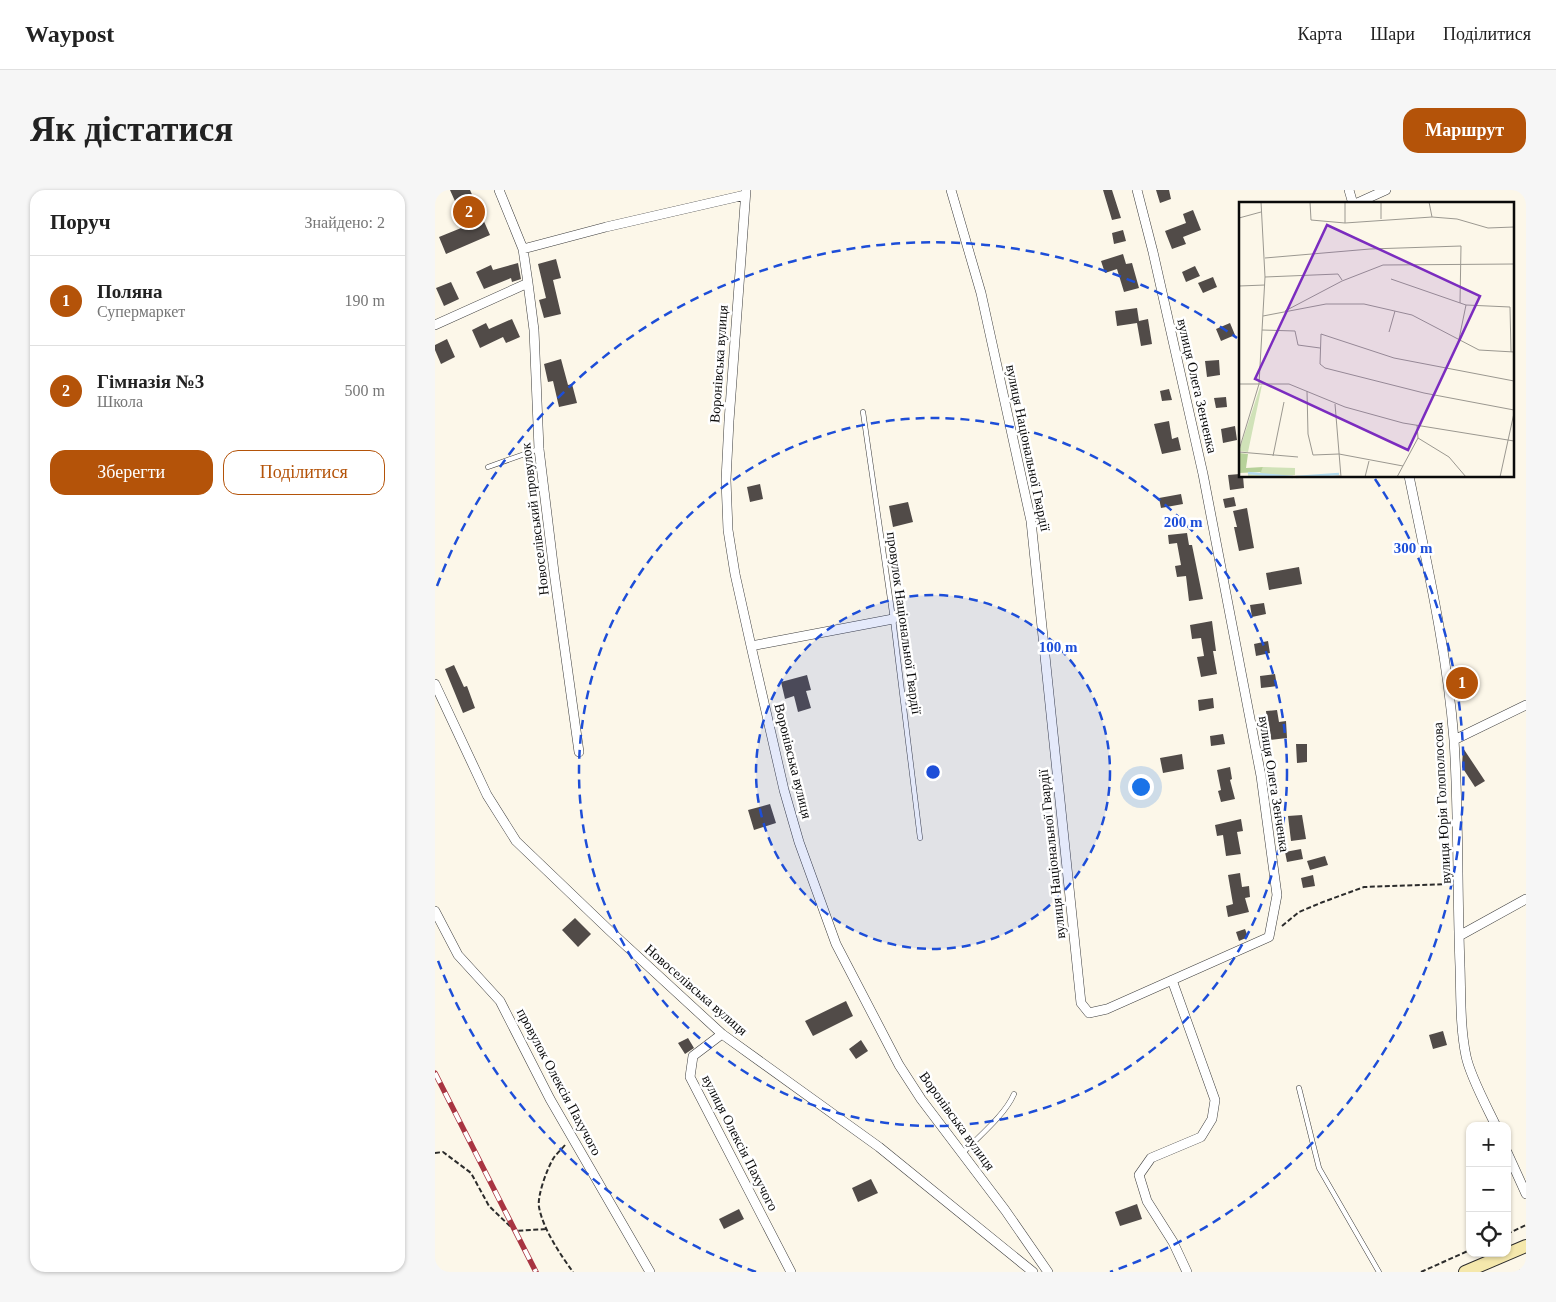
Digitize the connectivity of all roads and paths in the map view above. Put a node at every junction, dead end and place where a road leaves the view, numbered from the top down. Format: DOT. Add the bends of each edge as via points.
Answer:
graph roads {
  1 [pos="499,190"];
  2 [pos="951,190"];
  3 [pos="1137,190"];
  4 [pos="1349,190"];
  5 [pos="1386,190"];
  6 [pos="745,192"];
  7 [pos="1353,202"];
  8 [pos="1359,202"];
  9 [pos="523,248"];
  10 [pos="529,282"];
  11 [pos="435,325"];
  12 [pos="863,412"];
  13 [pos="539,449"];
  14 [pos="488,467"];
  15 [pos="1409,478"];
  16 [pos="893,619"];
  17 [pos="751,646"];
  18 [pos="435,684"];
  19 [pos="1526,705"];
  20 [pos="1454,740"];
  21 [pos="579,752"];
  22 [pos="920,838"];
  23 [pos="1459,883"];
  24 [pos="1526,899"];
  25 [pos="435,911"];
  26 [pos="1459,936"];
  27 [pos="1269,937"];
  28 [pos="1172,980"];
  29 [pos="722,1034"];
  30 [pos="1299,1088"];
  31 [pos="1013,1094"];
  32 [pos="1494,1122"];
  33 [pos="572,1138"];
  34 [pos="435,1153"];
  35 [pos="963,1153"];
  36 [pos="1511,1161"];
  37 [pos="1526,1194"];
  38 [pos="1526,1225"];
  39 [pos="547,1229"];
  40 [pos="1511,1232"];
  41 [pos="1526,1246"];
  42 [pos="1466,1252"];
  43 [pos="1526,1270"];
  44 [pos="573,1272"];
  45 [pos="650,1272"];
  46 [pos="791,1272"];
  47 [pos="1033,1272"];
  48 [pos="1048,1272"];
  49 [pos="1187,1272"];
  50 [pos="1379,1272"];
  51 [pos="1421,1272"];
  52 [pos="1465,1272"];
  53 [pos="1521,1272"];
  1 -- 9 [label="street, Новоселівський провулок"];
  2 -- 28 [label="street, вулиця Національної Гвардії" via="981,293 1031,521 1081,1003 1089,1013 1107,1009"];
  3 -- 27 [label="street, вулиця Олега Зенченка" via="1203,474 1261,776 1277,895"];
  4 -- 7 [label="street"];
  5 -- 8 [label="street"];
  6 -- 9 [label="street"];
  6 -- 17 [label="street, Воронівська вулиця" via="726,480 728,530"];
  9 -- 10 [label="street, Новоселівський провулок"];
  10 -- 11 [label="street"];
  10 -- 13 [label="street, Новоселівський провулок"];
  12 -- 16 [label="lane, провулок Національної Гвардії"];
  13 -- 14 [label="lane"];
  13 -- 21 [label="street, Новоселівський провулок"];
  15 -- 20 [label="street, вулиця Юрія Голополосова" via="1437,612"];
  16 -- 17 [label="street"];
  16 -- 22 [label="lane, провулок Національної Гвардії"];
  17 -- 35 [label="street, Воронівська вулиця" via="784,790 836,944 899,1065"];
  18 -- 29 [label="street, Новоселівська вулиця" via="487,795 516,841"];
  19 -- 20 [label="street"];
  20 -- 23 [label="street, вулиця Юрія Голополосова"];
  23 -- 26 [label="street, вулиця Юрія Голополосова"];
  23 -- 27 [label="path" via="1364,887 1299,912"];
  24 -- 26 [label="street"];
  25 -- 33 [label="street, провулок Олексія Пахучого" via="459,955 500,1001"];
  26 -- 32 [label="street, вулиця Юрія Голополосова" via="1466,1058"];
  27 -- 28 [label="street"];
  28 -- 49 [label="street" via="1215,1100 1212,1119 1201,1137 1151,1158 1139,1174 1147,1201 1173,1242"];
  29 -- 46 [label="street, вулиця Олексія Пахучого" via="693,1056 690,1077"];
  29 -- 47 [label="street, Новоселівська вулиця" via="879,1147"];
  30 -- 50 [label="lane" via="1319,1168"];
  31 -- 35 [label="lane" via="1011,1101"];
  33 -- 39 [label="path" via="552,1160 540,1193 539,1207"];
  33 -- 45 [label="street, провулок Олексія Пахучого"];
  34 -- 39 [label="path" via="443,1152 471,1173 489,1206 515,1231"];
  35 -- 48 [label="street, Воронівська вулиця"];
  36 -- 37 [label="street"];
  38 -- 40 [label="path"];
  39 -- 44 [label="path"];
  41 -- 52 [label="street"];
  42 -- 51 [label="path"];
  43 -- 53 [label="lane"];
}
